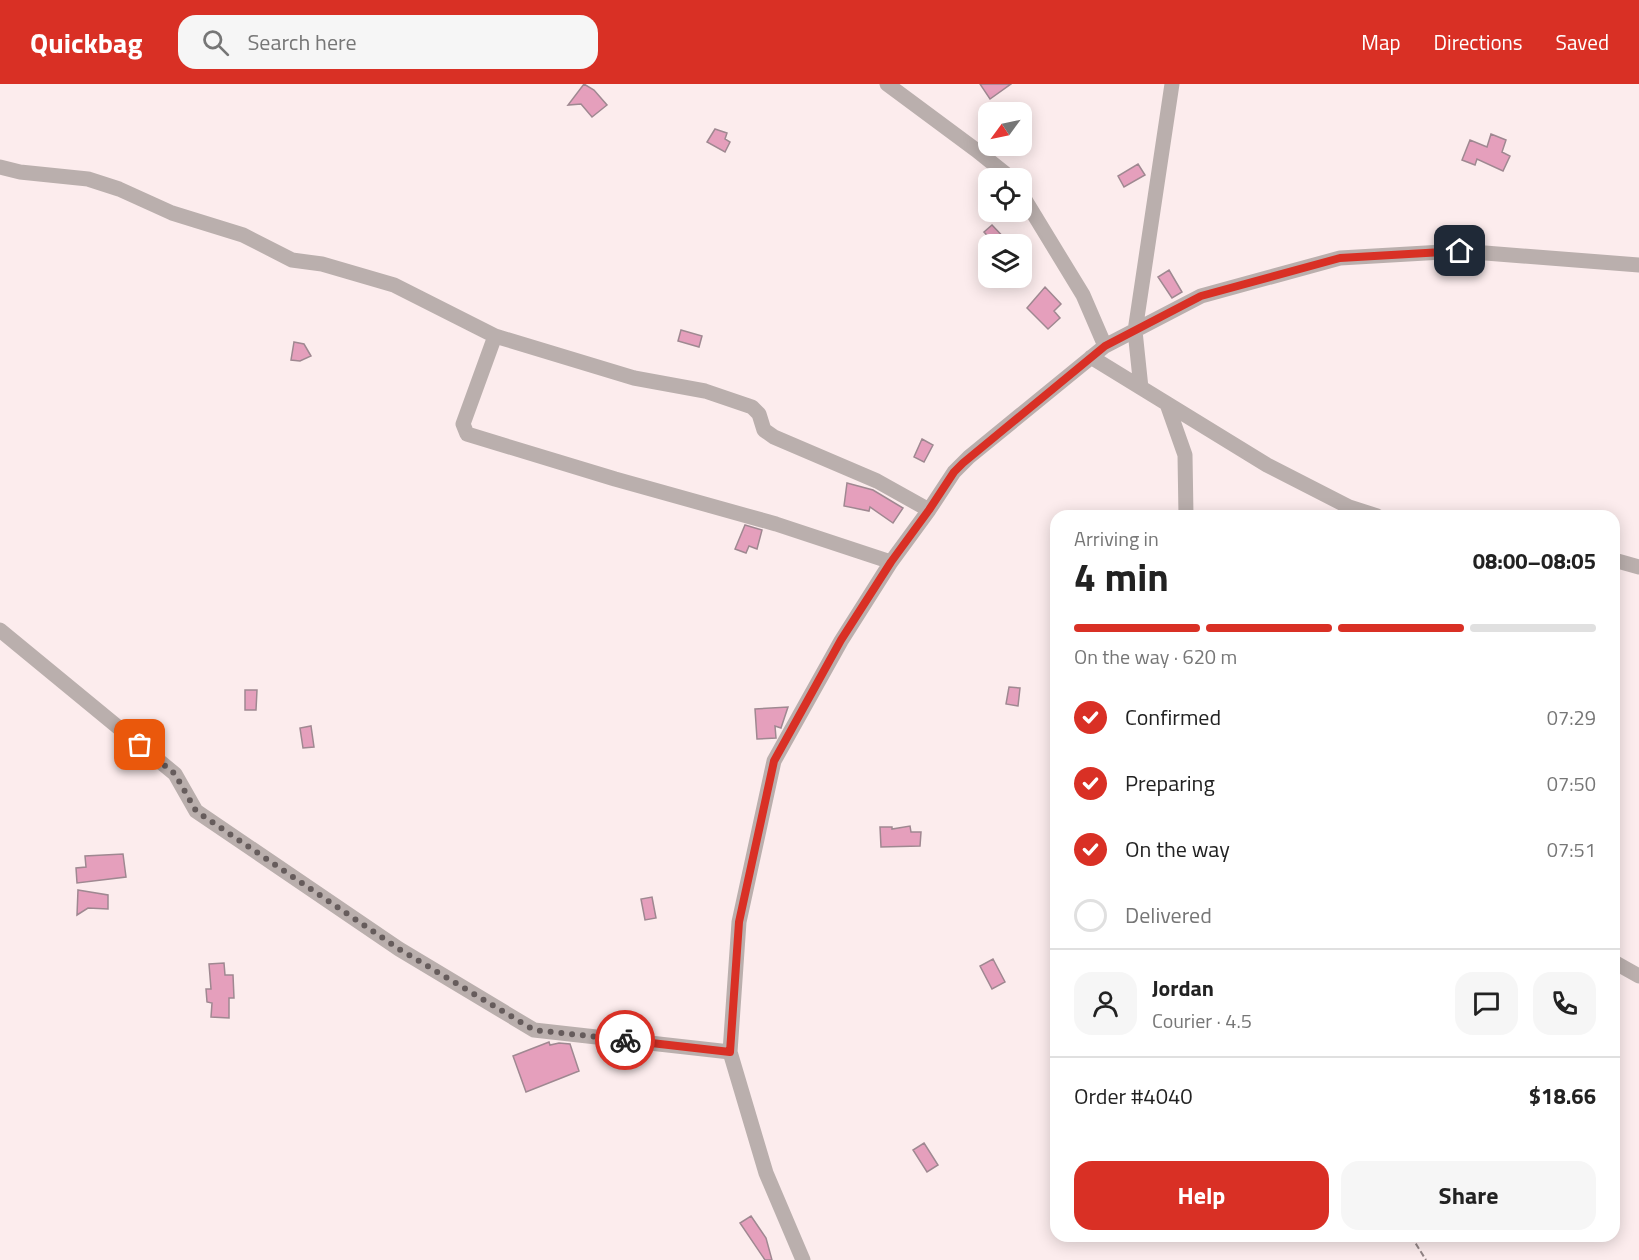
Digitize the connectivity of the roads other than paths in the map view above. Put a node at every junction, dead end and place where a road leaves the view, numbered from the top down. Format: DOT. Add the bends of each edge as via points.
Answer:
graph roads {
  1 [pos="887,84"];
  2 [pos="1172,84"];
  3 [pos="0,167"];
  4 [pos="998,168"];
  5 [pos="1032,211"];
  6 [pos="1639,265"];
  7 [pos="1135,331"];
  8 [pos="495,336"];
  9 [pos="1105,346"];
  10 [pos="1091,357"];
  11 [pos="1141,388"];
  12 [pos="1167,404"];
  13 [pos="929,510"];
  14 [pos="1186,510"];
  15 [pos="1358,510"];
  16 [pos="891,562"];
  17 [pos="1620,562"];
  18 [pos="1639,567"];
  19 [pos="0,630"];
  20 [pos="1620,965"];
  21 [pos="1639,976"];
  22 [pos="730,1052"];
  23 [pos="802,1260"];
  1 -- 4 [label="street"];
  2 -- 7 [label="street"];
  3 -- 8 [label="street" via="88,179 119,189 172,213 243,235 292,260 322,264 394,285"];
  5 -- 9 [label="street" via="1083,295"];
  6 -- 7 [label="street" via="1460,251 1340,258 1201,296"];
  7 -- 9 [label="street"];
  7 -- 11 [label="street"];
  8 -- 13 [label="street" via="634,378 705,391 752,407 764,430 774,437 877,481"];
  8 -- 16 [label="street" via="463,424 467,434 776,524"];
  9 -- 10 [label="street"];
  10 -- 11 [label="street"];
  10 -- 13 [label="street" via="963,463"];
  11 -- 12 [label="street"];
  12 -- 14 [label="street" via="1185,455"];
  12 -- 15 [label="street" via="1267,465"];
  13 -- 16 [label="street"];
  16 -- 22 [label="street" via="841,640 774,761 739,922"];
  17 -- 18 [label="street"];
  19 -- 22 [label="street" via="175,774 196,811 399,949 534,1030"];
  20 -- 21 [label="street"];
  22 -- 23 [label="street" via="766,1173"];
}
